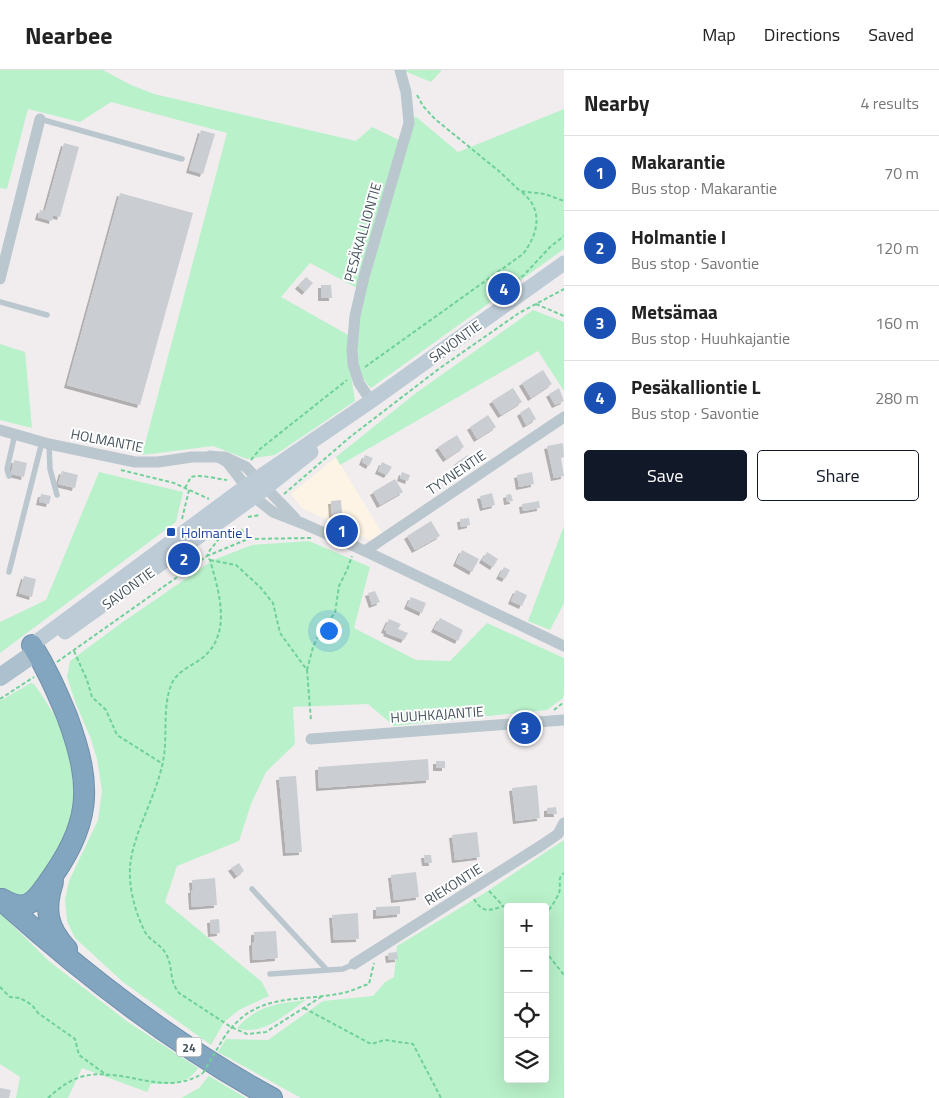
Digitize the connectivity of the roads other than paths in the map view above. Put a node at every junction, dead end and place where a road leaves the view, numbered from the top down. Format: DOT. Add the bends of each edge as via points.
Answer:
graph roads {
  1 [pos="400,70"];
  2 [pos="40,119"];
  3 [pos="182,159"];
  4 [pos="564,263"];
  5 [pos="0,279"];
  6 [pos="0,302"];
  7 [pos="47,315"];
  8 [pos="371,401"];
  9 [pos="564,418"];
  10 [pos="0,430"];
  11 [pos="15,434"];
  12 [pos="46,443"];
  13 [pos="210,456"];
  14 [pos="9,476"];
  15 [pos="251,485"];
  16 [pos="57,495"];
  17 [pos="365,551"];
  18 [pos="10,572"];
  19 [pos="564,646"];
  20 [pos="28,653"];
  21 [pos="0,667"];
  22 [pos="0,677"];
  23 [pos="564,720"];
  24 [pos="311,739"];
  25 [pos="564,823"];
  26 [pos="57,870"];
  27 [pos="252,889"];
  28 [pos="0,899"];
  29 [pos="354,964"];
  30 [pos="327,970"];
  31 [pos="270,974"];
  32 [pos="108,991"];
  33 [pos="272,1098"];
  1 -- 8 [label="street, PESÄKALLIONTIE" via="409,123 355,316 352,350 356,374"];
  2 -- 3 [label="lane"];
  2 -- 5 [label="street"];
  4 -- 8 [label="main road, SAVONTIE"];
  6 -- 7 [label="lane"];
  8 -- 15 [label="main road, SAVONTIE"];
  9 -- 17 [label="street, TYYNENTIE"];
  10 -- 11 [label="street, HOLMANTIE"];
  11 -- 12 [label="street, HOLMANTIE"];
  11 -- 14 [label="lane" via="7,469"];
  12 -- 13 [label="street, HOLMANTIE" via="134,462"];
  12 -- 16 [label="lane"];
  12 -- 18 [label="lane"];
  13 -- 15 [label="street" via="227,462"];
  13 -- 15 [label="street, HOLMANTIE" via="225,457 246,467"];
  15 -- 17 [label="street" via="304,524"];
  15 -- 20 [label="main road, SAVONTIE"];
  17 -- 19 [label="street"];
  20 -- 21 [label="main road, SAVONTIE"];
  20 -- 22 [label="main road, SAVONTIE"];
  20 -- 26 [label="highway" via="71,728 83,768 84,803 76,836"];
  23 -- 24 [label="street, HUUHKAJANTIE"];
  25 -- 29 [label="street, RIEKONTIE" via="558,834 542,845"];
  26 -- 28 [label="highway" via="39,896 29,904 17,906"];
  26 -- 32 [label="highway" via="48,899 52,927 64,946"];
  27 -- 30 [label="lane"];
  28 -- 32 [label="highway, 24"];
  29 -- 30 [label="lane"];
  30 -- 31 [label="lane"];
  32 -- 33 [label="highway, 24" via="199,1054"];
}
